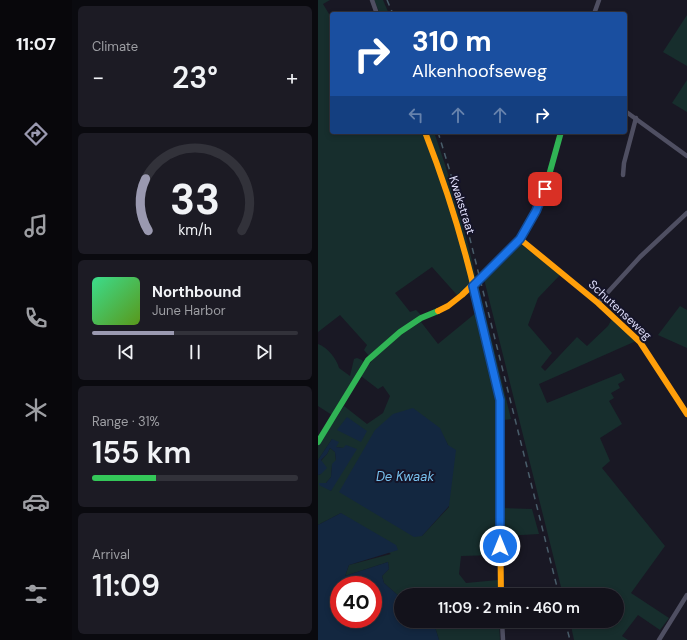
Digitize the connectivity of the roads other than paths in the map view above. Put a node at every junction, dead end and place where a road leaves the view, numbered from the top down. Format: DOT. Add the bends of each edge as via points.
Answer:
graph roads {
  1 [pos="372,0"];
  2 [pos="598,0"];
  3 [pos="376,12"];
  4 [pos="595,12"];
  5 [pos="627,112"];
  6 [pos="636,118"];
  7 [pos="426,134"];
  8 [pos="560,134"];
  9 [pos="687,156"];
  10 [pos="624,175"];
  11 [pos="687,213"];
  12 [pos="520,239"];
  13 [pos="473,286"];
  14 [pos="598,303"];
  15 [pos="687,414"];
  16 [pos="318,442"];
  17 [pos="501,588"];
  18 [pos="687,595"];
  19 [pos="502,628"];
  20 [pos="503,640"];
  21 [pos="659,640"];
  1 -- 3 [label="street"];
  2 -- 4 [label="street"];
  5 -- 6 [label="street"];
  6 -- 9 [label="street"];
  6 -- 10 [label="street" via="624,163"];
  7 -- 13 [label="street, Kwakstraat" via="464,246"];
  8 -- 12 [label="street" via="545,189"];
  11 -- 14 [label="street" via="640,256"];
  12 -- 13 [label="street"];
  12 -- 14 [label="street, Schutenseweg"];
  13 -- 16 [label="street" via="448,306 421,318 400,332 368,360"];
  13 -- 17 [label="street, Kwakstraat" via="500,400"];
  14 -- 15 [label="street, Schutenseweg" via="646,349 676,401"];
  18 -- 21 [label="street"];
  19 -- 20 [label="street"];
}
